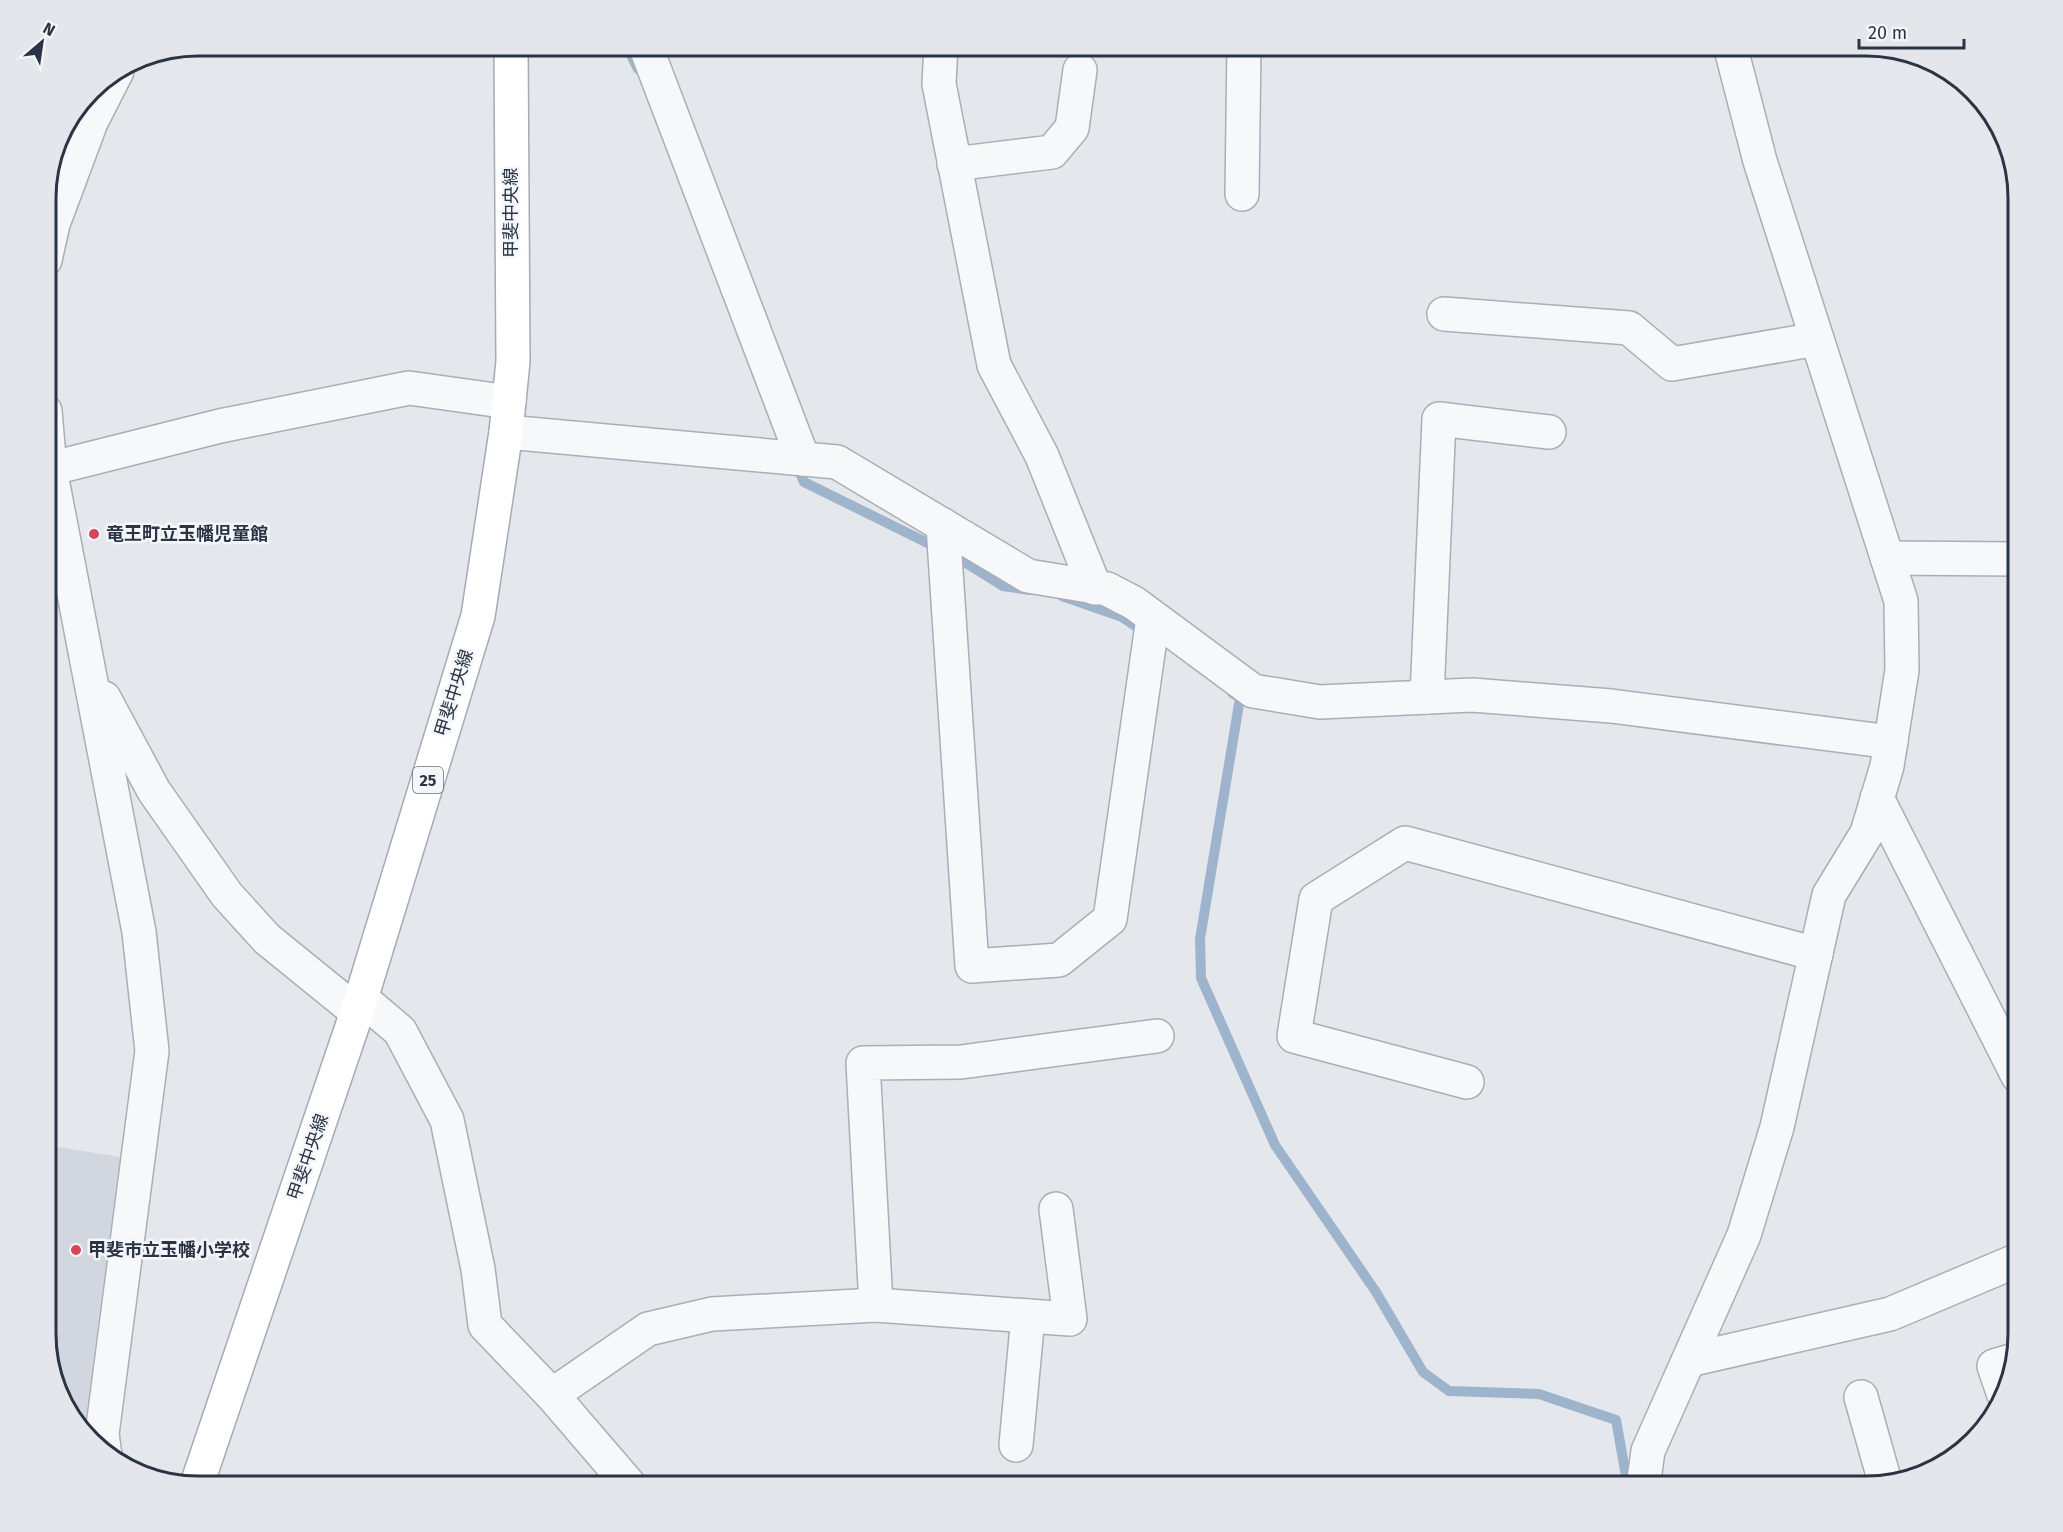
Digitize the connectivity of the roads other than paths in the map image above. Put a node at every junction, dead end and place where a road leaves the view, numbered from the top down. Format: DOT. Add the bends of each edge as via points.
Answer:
graph roads {
  1 [pos="511,56"];
  2 [pos="649,56"];
  3 [pos="940,56"];
  4 [pos="1244,56"];
  5 [pos="1733,56"];
  6 [pos="1080,70"];
  7 [pos="109,87"];
  8 [pos="954,164"];
  9 [pos="1242,194"];
  10 [pos="56,216"];
  11 [pos="1444,314"];
  12 [pos="1817,339"];
  13 [pos="508,417"];
  14 [pos="1549,432"];
  15 [pos="803,459"];
  16 [pos="56,467"];
  17 [pos="56,508"];
  18 [pos="943,525"];
  19 [pos="1887,558"];
  20 [pos="2008,559"];
  21 [pos="1095,588"];
  22 [pos="1153,618"];
  23 [pos="89,670"];
  24 [pos="1426,697"];
  25 [pos="1891,742"];
  26 [pos="1877,798"];
  27 [pos="1816,954"];
  28 [pos="359,1005"];
  29 [pos="1157,1036"];
  30 [pos="2008,1056"];
  31 [pos="1467,1082"];
  32 [pos="1056,1209"];
  33 [pos="2008,1264"];
  34 [pos="876,1305"];
  35 [pos="1028,1316"];
  36 [pos="1689,1360"];
  37 [pos="2004,1363"];
  38 [pos="1999,1382"];
  39 [pos="552,1395"];
  40 [pos="1861,1397"];
  41 [pos="103,1440"];
  42 [pos="1016,1445"];
  43 [pos="1883,1475"];
  44 [pos="200,1476"];
  45 [pos="622,1476"];
  46 [pos="1645,1476"];
  1 -- 13 [label="main road, 甲斐中央線 / 25" via="513,361"];
  2 -- 15 [label="street"];
  3 -- 8 [label="street" via="939,84"];
  4 -- 9 [label="street"];
  5 -- 12 [label="street" via="1760,161"];
  6 -- 8 [label="street" via="1072,128 1052,152"];
  7 -- 10 [label="street" via="91,122"];
  8 -- 21 [label="street" via="994,365 1042,456"];
  11 -- 12 [label="street" via="1629,328 1672,364"];
  12 -- 19 [label="street"];
  13 -- 15 [label="street"];
  13 -- 16 [label="street" via="409,388 220,426"];
  13 -- 28 [label="main road, 甲斐中央線 / 25" via="478,616"];
  14 -- 24 [label="street" via="1438,419"];
  15 -- 18 [label="street" via="837,462"];
  17 -- 23 [label="street"];
  18 -- 21 [label="street" via="1028,576"];
  18 -- 22 [label="street" via="972,966 1059,960 1110,919"];
  19 -- 20 [label="street"];
  19 -- 25 [label="street" via="1901,601 1902,658"];
  21 -- 22 [label="street" via="1107,589"];
  22 -- 24 [label="street" via="1254,691 1320,702"];
  23 -- 28 [label="street" via="154,791 228,894 267,939"];
  23 -- 41 [label="street" via="139,932 152,1051"];
  24 -- 25 [label="street" via="1472,695 1611,706"];
  25 -- 26 [label="street"];
  26 -- 27 [label="street" via="1867,833 1829,895"];
  26 -- 30 [label="street"];
  27 -- 31 [label="street" via="1405,843 1316,899 1294,1036"];
  27 -- 36 [label="street" via="1777,1127 1744,1235"];
  28 -- 39 [label="street" via="400,1031 447,1120 478,1269 485,1324"];
  28 -- 44 [label="main road, 甲斐中央線 / 25"];
  29 -- 34 [label="street" via="961,1062 863,1063"];
  32 -- 35 [label="street" via="1070,1319"];
  33 -- 36 [label="street" via="1890,1314"];
  34 -- 35 [label="street"];
  34 -- 39 [label="street" via="712,1314 648,1329"];
  35 -- 42 [label="street"];
  36 -- 46 [label="street" via="1648,1451"];
  37 -- 38 [label="street" via="1994,1366"];
  39 -- 45 [label="street"];
  40 -- 43 [label="street"];
}
